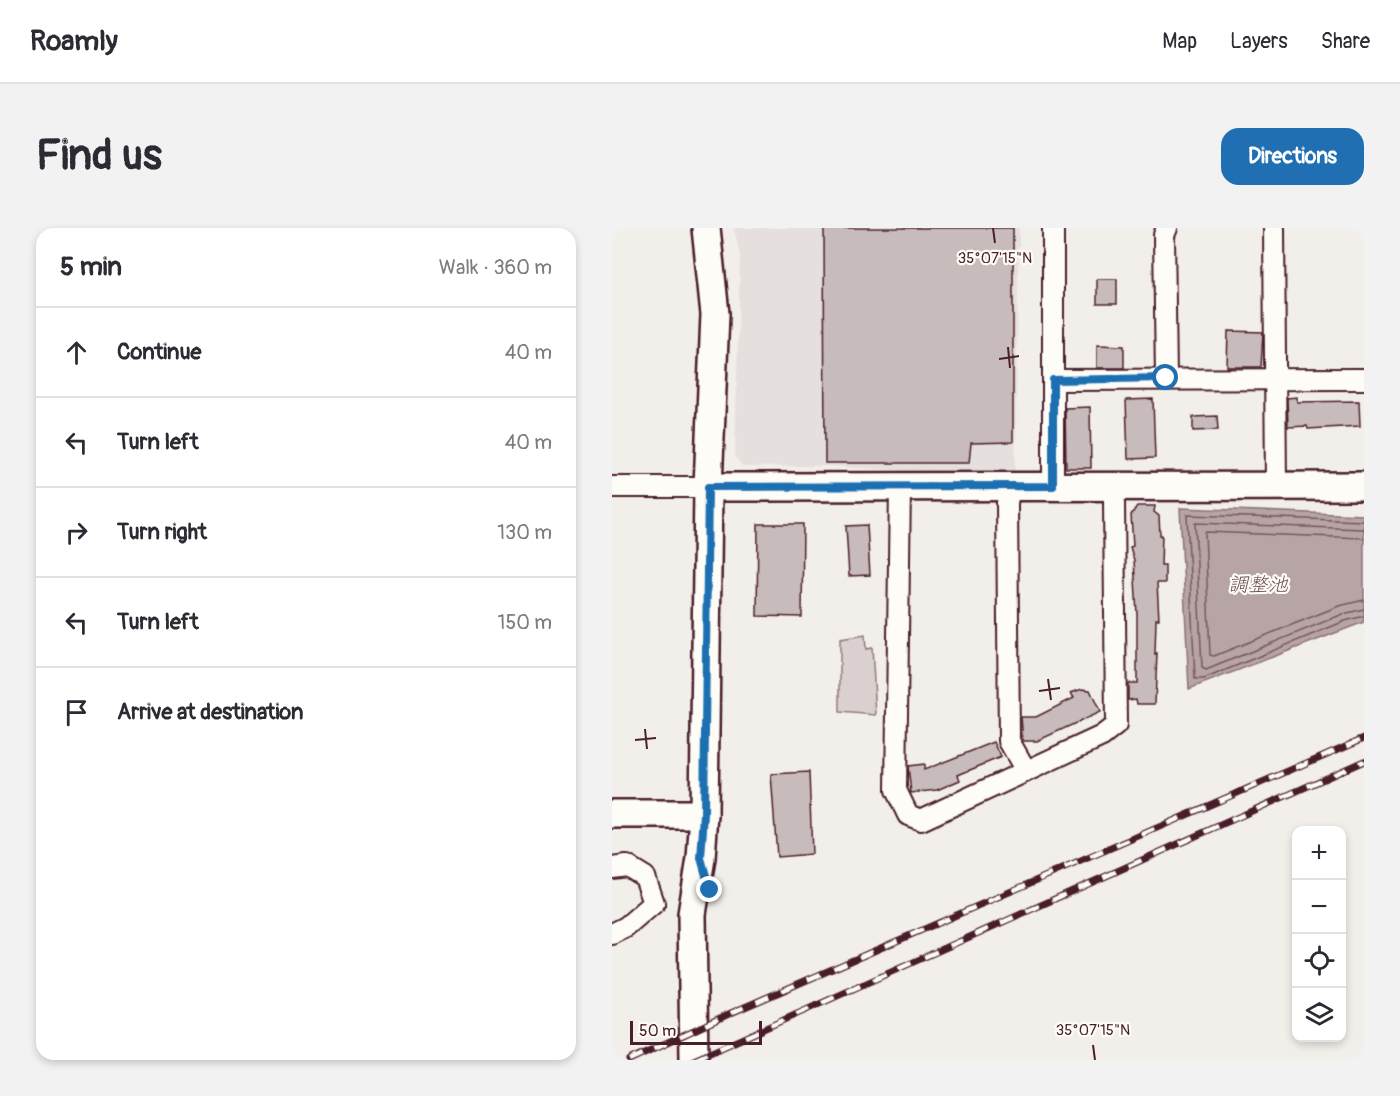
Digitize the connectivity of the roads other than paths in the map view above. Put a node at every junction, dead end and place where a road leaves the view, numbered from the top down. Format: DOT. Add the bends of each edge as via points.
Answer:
graph roads {
  1 [pos="706,228"];
  2 [pos="1053,228"];
  3 [pos="1167,228"];
  4 [pos="1274,228"];
  5 [pos="1166,378"];
  6 [pos="1276,379"];
  7 [pos="1364,379"];
  8 [pos="1053,380"];
  9 [pos="900,486"];
  10 [pos="1053,486"];
  11 [pos="1276,486"];
  12 [pos="1364,486"];
  13 [pos="612,487"];
  14 [pos="708,487"];
  15 [pos="1010,487"];
  16 [pos="1117,487"];
  17 [pos="1026,771"];
  18 [pos="612,814"];
  19 [pos="704,814"];
  20 [pos="701,858"];
  21 [pos="612,868"];
  22 [pos="612,934"];
  23 [pos="694,1060"];
  24 [pos="708,1060"];
  1 -- 14 [label="street" via="715,315"];
  2 -- 8 [label="street"];
  3 -- 5 [label="street"];
  4 -- 6 [label="street"];
  5 -- 6 [label="street"];
  5 -- 8 [label="street"];
  6 -- 7 [label="street"];
  6 -- 11 [label="street"];
  8 -- 10 [label="street"];
  9 -- 14 [label="street"];
  9 -- 15 [label="street"];
  9 -- 17 [label="street" via="896,790 908,815 921,820"];
  10 -- 15 [label="street"];
  10 -- 16 [label="street"];
  11 -- 12 [label="street"];
  11 -- 16 [label="street"];
  13 -- 14 [label="street"];
  14 -- 19 [label="street"];
  15 -- 17 [label="street" via="1009,741"];
  16 -- 17 [label="street" via="1116,725 1102,736"];
  18 -- 19 [label="street"];
  19 -- 20 [label="street"];
  20 -- 23 [label="street" via="692,914"];
  20 -- 24 [label="street" via="710,890"];
  21 -- 22 [label="street" via="627,866 645,877 654,903"];
}
